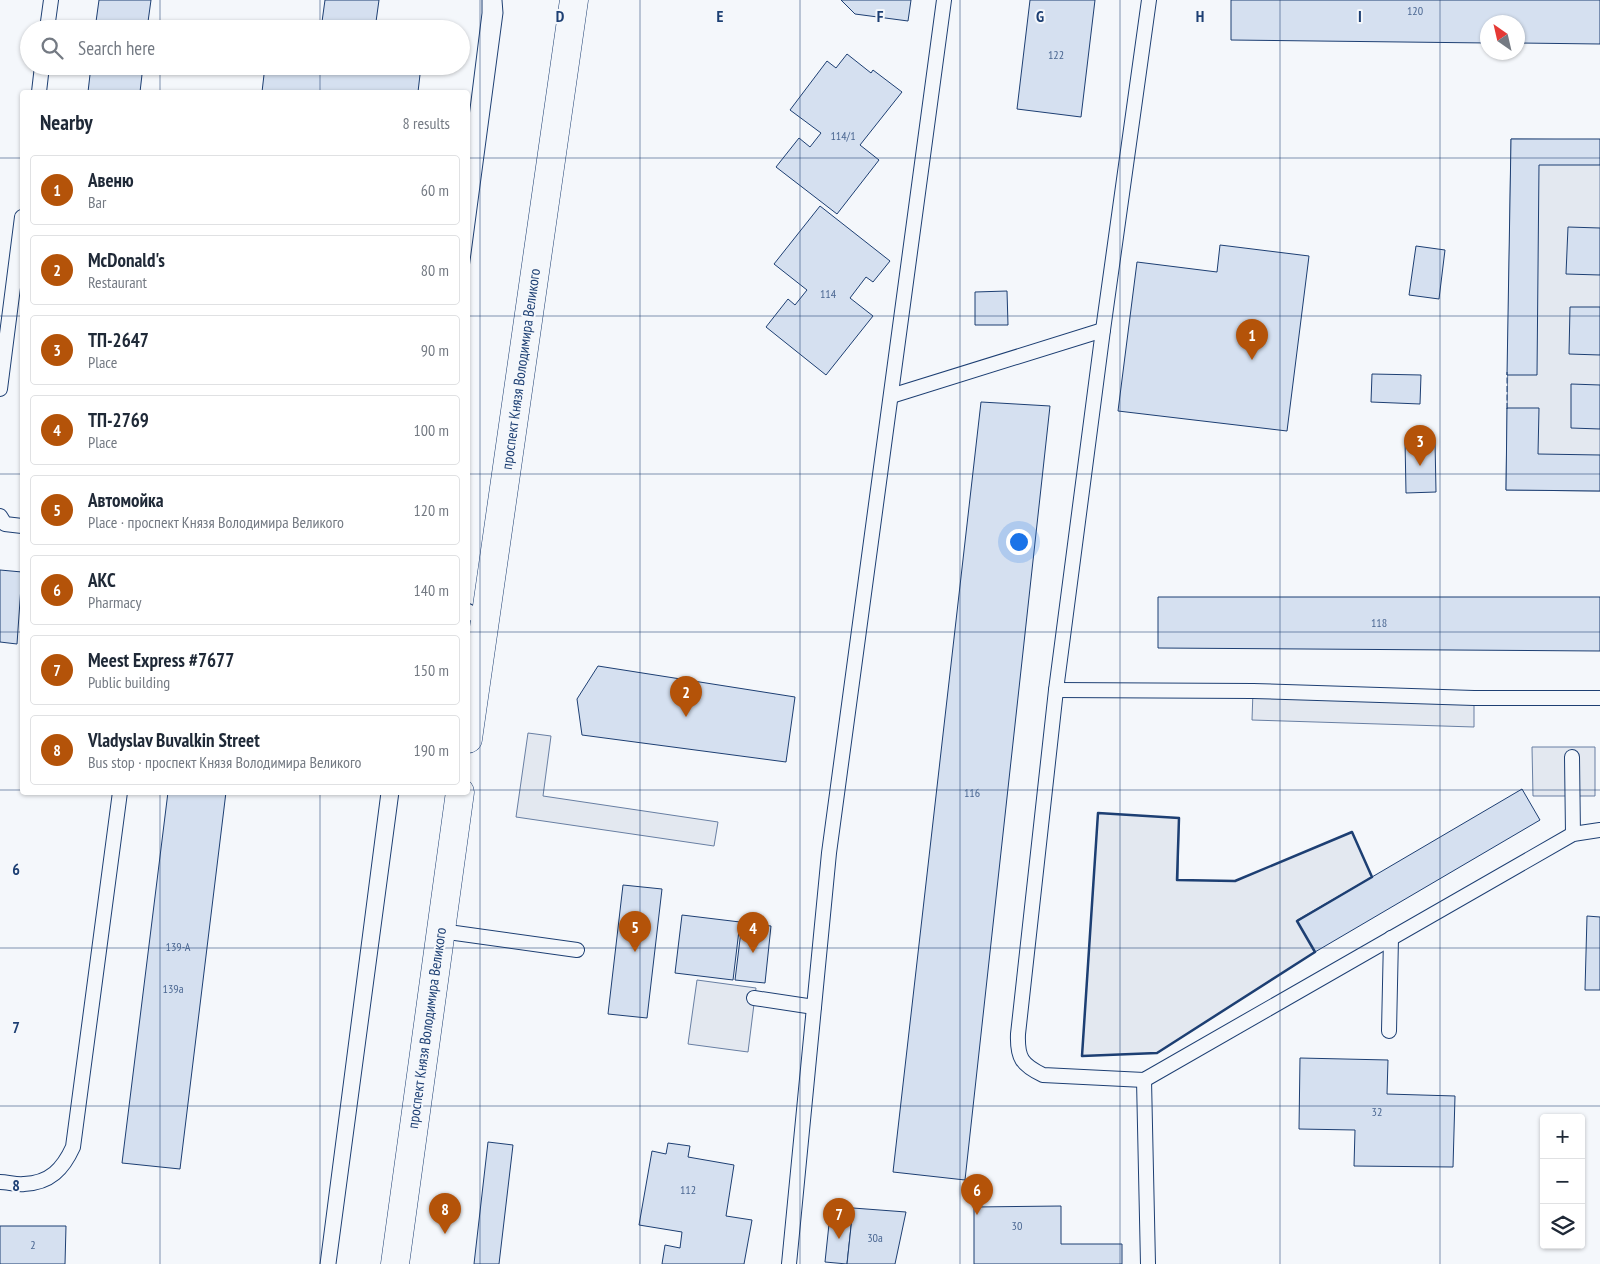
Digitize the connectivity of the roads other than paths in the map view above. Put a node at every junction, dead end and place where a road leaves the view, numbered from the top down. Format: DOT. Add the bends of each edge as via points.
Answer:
graph roads {
  1 [pos="51,0"];
  2 [pos="574,0"];
  3 [pos="944,0"];
  4 [pos="1149,0"];
  5 [pos="48,20"];
  6 [pos="41,75"];
  7 [pos="39,90"];
  8 [pos="20,233"];
  9 [pos="1102,330"];
  10 [pos="0,389"];
  11 [pos="892,396"];
  12 [pos="0,516"];
  13 [pos="20,526"];
  14 [pos="476,616"];
  15 [pos="1056,690"];
  16 [pos="1600,698"];
  17 [pos="470,708"];
  18 [pos="1572,757"];
  19 [pos="120,795"];
  20 [pos="460,795"];
  21 [pos="1600,830"];
  22 [pos="1573,834"];
  23 [pos="441,931"];
  24 [pos="1391,938"];
  25 [pos="577,950"];
  26 [pos="754,998"];
  27 [pos="814,1007"];
  28 [pos="1389,1031"];
  29 [pos="1144,1080"];
  30 [pos="0,1182"];
  31 [pos="395,1264"];
  32 [pos="789,1264"];
  33 [pos="1148,1264"];
  1 -- 5 [label="lane"];
  2 -- 14 [label="highway, проспект Князя Володимира Великого"];
  3 -- 11 [label="lane"];
  4 -- 9 [label="lane"];
  6 -- 7 [label="lane"];
  8 -- 10 [label="lane"];
  9 -- 11 [label="lane"];
  9 -- 15 [label="lane"];
  11 -- 27 [label="lane" via="829,853"];
  12 -- 13 [label="lane" via="4,524"];
  14 -- 17 [label="highway, проспект Князя Володимира Великого"];
  15 -- 16 [label="lane"];
  15 -- 29 [label="lane" via="1018,1047 1029,1069 1043,1076"];
  18 -- 22 [label="lane"];
  19 -- 30 [label="lane" via="73,1147 66,1162 40,1182"];
  20 -- 23 [label="highway, проспект Князя Володимира Великого"];
  21 -- 22 [label="lane"];
  22 -- 24 [label="lane"];
  23 -- 25 [label="lane"];
  23 -- 31 [label="highway, проспект Князя Володимира Великого"];
  24 -- 28 [label="lane"];
  24 -- 29 [label="lane"];
  26 -- 27 [label="lane"];
  27 -- 32 [label="lane"];
  29 -- 33 [label="lane"];
}
